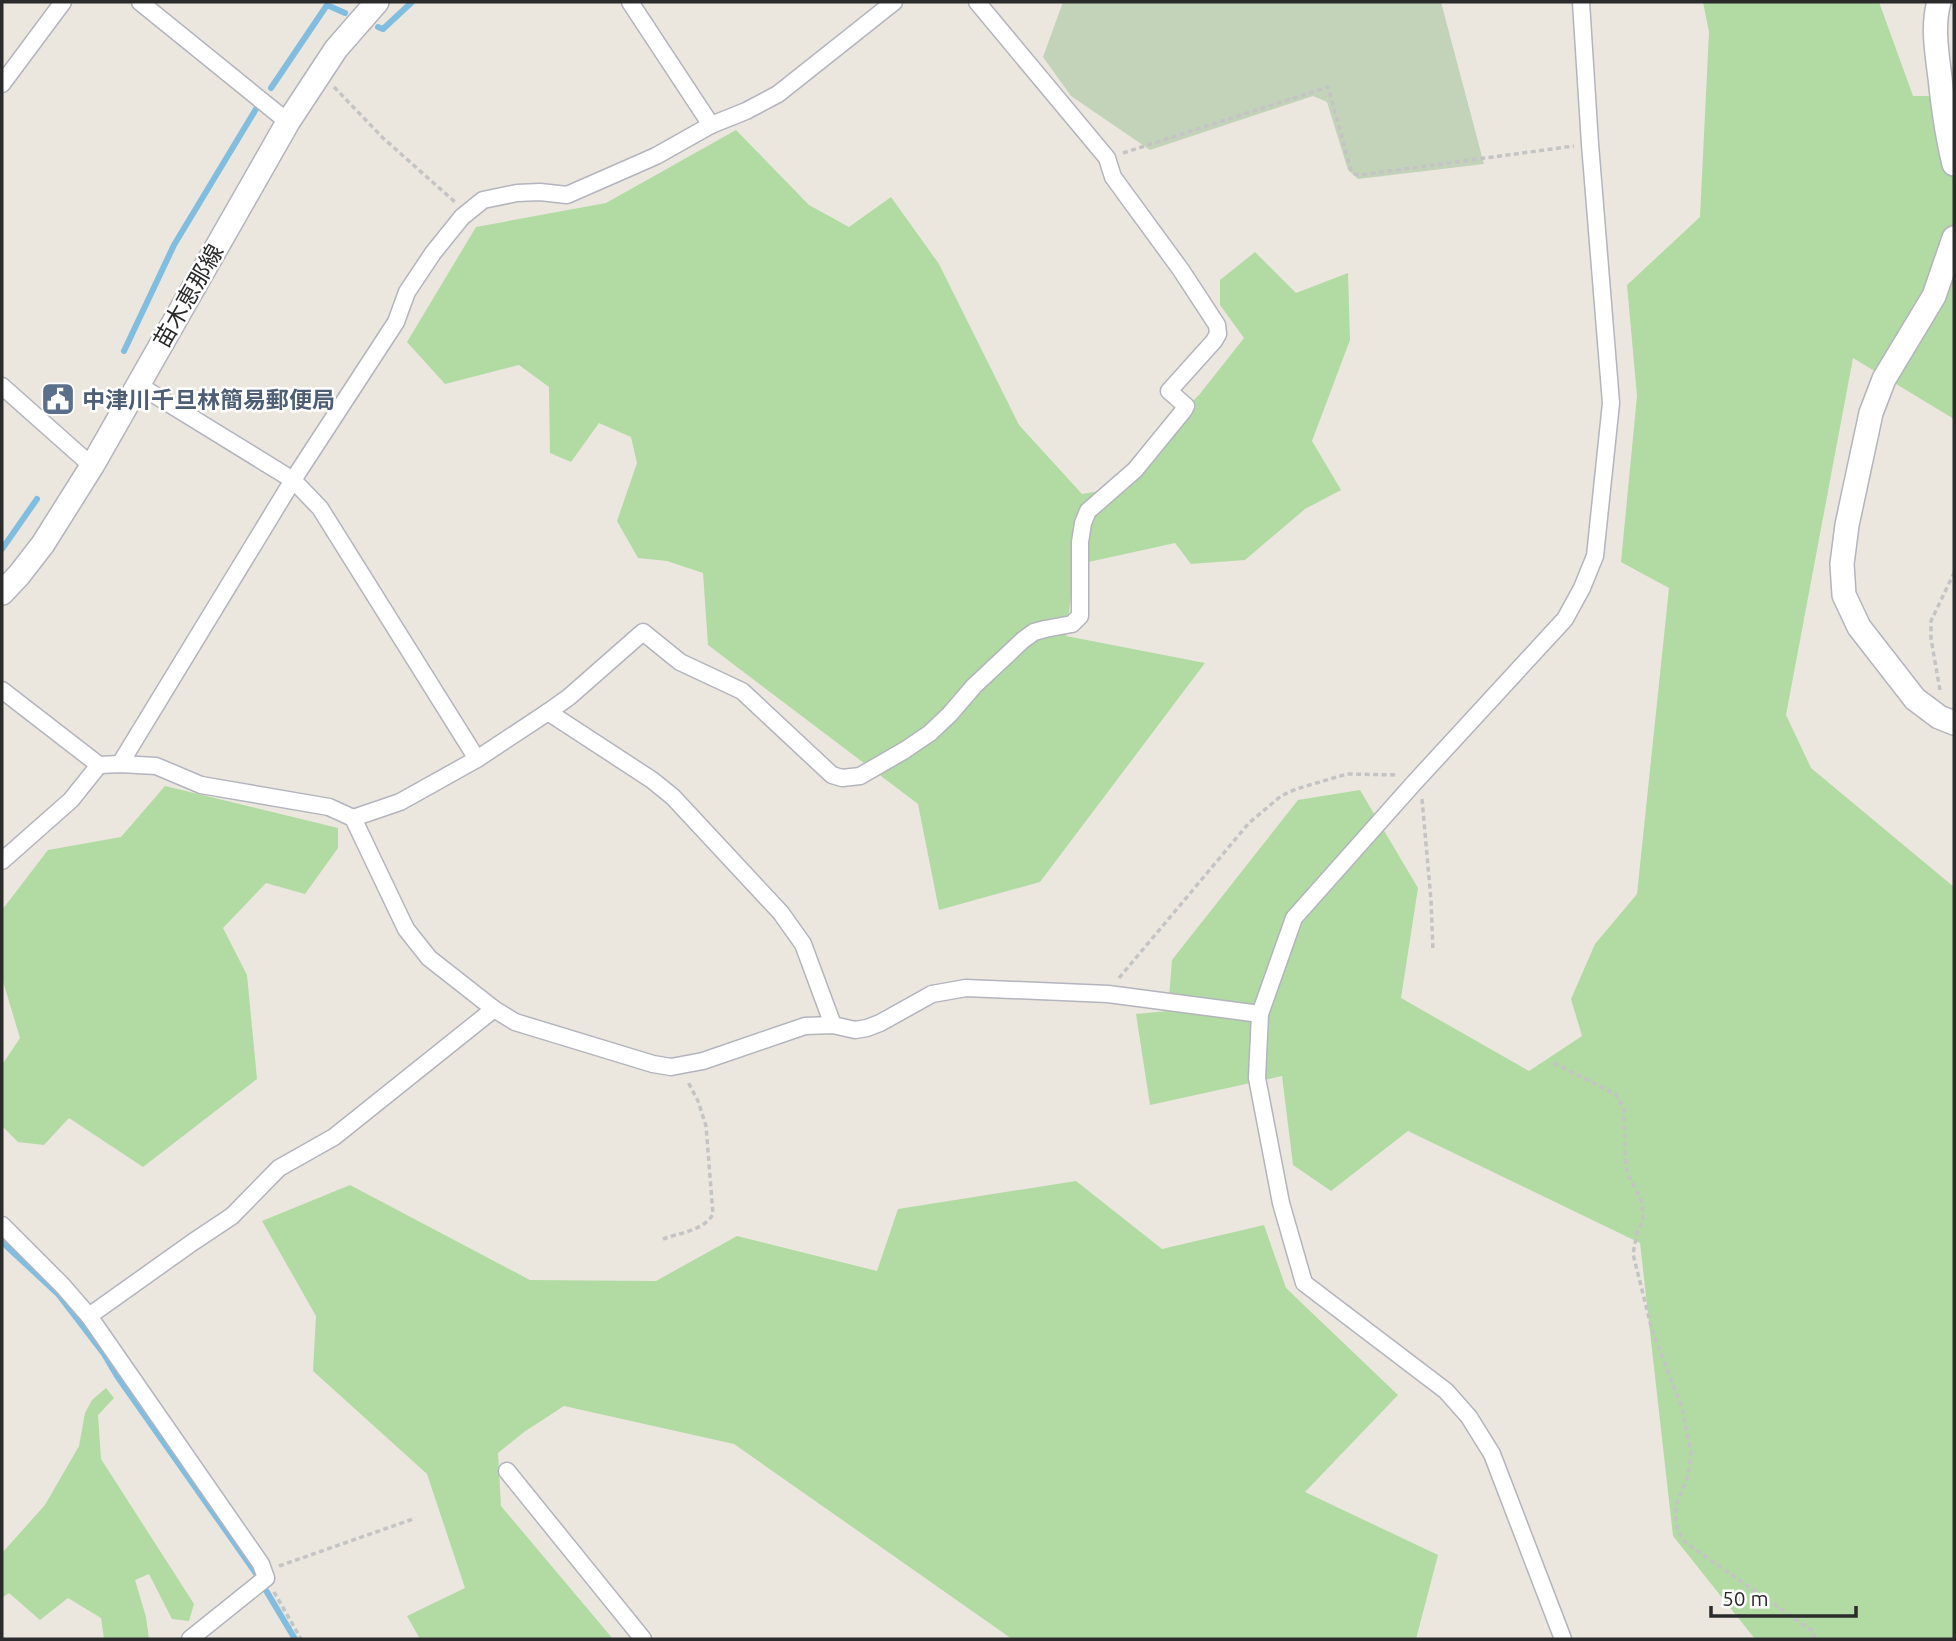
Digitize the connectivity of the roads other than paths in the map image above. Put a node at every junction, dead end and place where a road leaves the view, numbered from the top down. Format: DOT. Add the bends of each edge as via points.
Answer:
graph roads {
  1 [pos="63,2"];
  2 [pos="140,2"];
  3 [pos="377,2"];
  4 [pos="630,2"];
  5 [pos="894,2"];
  6 [pos="977,2"];
  7 [pos="1581,2"];
  8 [pos="1939,2"];
  9 [pos="2,84"];
  10 [pos="288,122"];
  11 [pos="711,125"];
  12 [pos="1954,164"];
  13 [pos="1954,238"];
  14 [pos="137,384"];
  15 [pos="2,386"];
  16 [pos="93,466"];
  17 [pos="293,480"];
  18 [pos="2,593"];
  19 [pos="2,690"];
  20 [pos="548,712"];
  21 [pos="1950,721"];
  22 [pos="477,759"];
  23 [pos="120,764"];
  24 [pos="99,765"];
  25 [pos="353,818"];
  26 [pos="2,861"];
  27 [pos="494,1009"];
  28 [pos="1260,1014"];
  29 [pos="833,1025"];
  30 [pos="2,1225"];
  31 [pos="89,1315"];
  32 [pos="507,1471"];
  33 [pos="190,1639"];
  34 [pos="643,1639"];
  35 [pos="1563,1639"];
  1 -- 9 [label="street"];
  2 -- 10 [label="street"];
  3 -- 10 [label="main road, 苗木恵那線" via="337,49"];
  4 -- 11 [label="street"];
  5 -- 11 [label="street" via="778,94"];
  6 -- 20 [label="street" via="1107,158 1114,177 1217,325 1214,341 1169,391 1186,406 1184,410 1135,470 1088,511 1080,542 1077,621 1034,632 930,733 851,778 832,775 742,691 680,662 643,632"];
  7 -- 28 [label="street" via="1611,403 1595,556 1565,619 1294,918"];
  8 -- 12 [label="main road" via="1935,40"];
  10 -- 14 [label="main road, 苗木恵那線"];
  11 -- 17 [label="street" via="656,156 567,195 517,192 483,200 466,214 407,292 396,322"];
  13 -- 21 [label="main road" via="1934,296 1884,379 1871,413 1842,564 1844,595 1858,627 1914,699"];
  14 -- 16 [label="main road, 苗木恵那線"];
  14 -- 17 [label="street"];
  15 -- 16 [label="street"];
  16 -- 18 [label="main road, 苗木恵那線" via="43,544"];
  17 -- 22 [label="street" via="320,508"];
  17 -- 23 [label="street"];
  19 -- 24 [label="street"];
  20 -- 22 [label="street"];
  20 -- 29 [label="street" via="673,797 781,913 803,944"];
  22 -- 25 [label="street" via="400,802"];
  23 -- 24 [label="street"];
  23 -- 25 [label="street" via="156,766 201,785 329,807"];
  24 -- 26 [label="street" via="71,800"];
  25 -- 27 [label="street" via="406,929 429,958"];
  27 -- 29 [label="street" via="515,1022 671,1067 704,1061 805,1026"];
  27 -- 31 [label="street" via="334,1137 279,1168 232,1216"];
  28 -- 29 [label="street" via="1108,994 966,988 932,994 867,1028"];
  28 -- 35 [label="street" via="1258,1079 1281,1203 1304,1283 1446,1391 1469,1417 1492,1454"];
  30 -- 31 [label="street"];
  31 -- 33 [label="street" via="265,1575"];
  32 -- 34 [label="street"];
}
